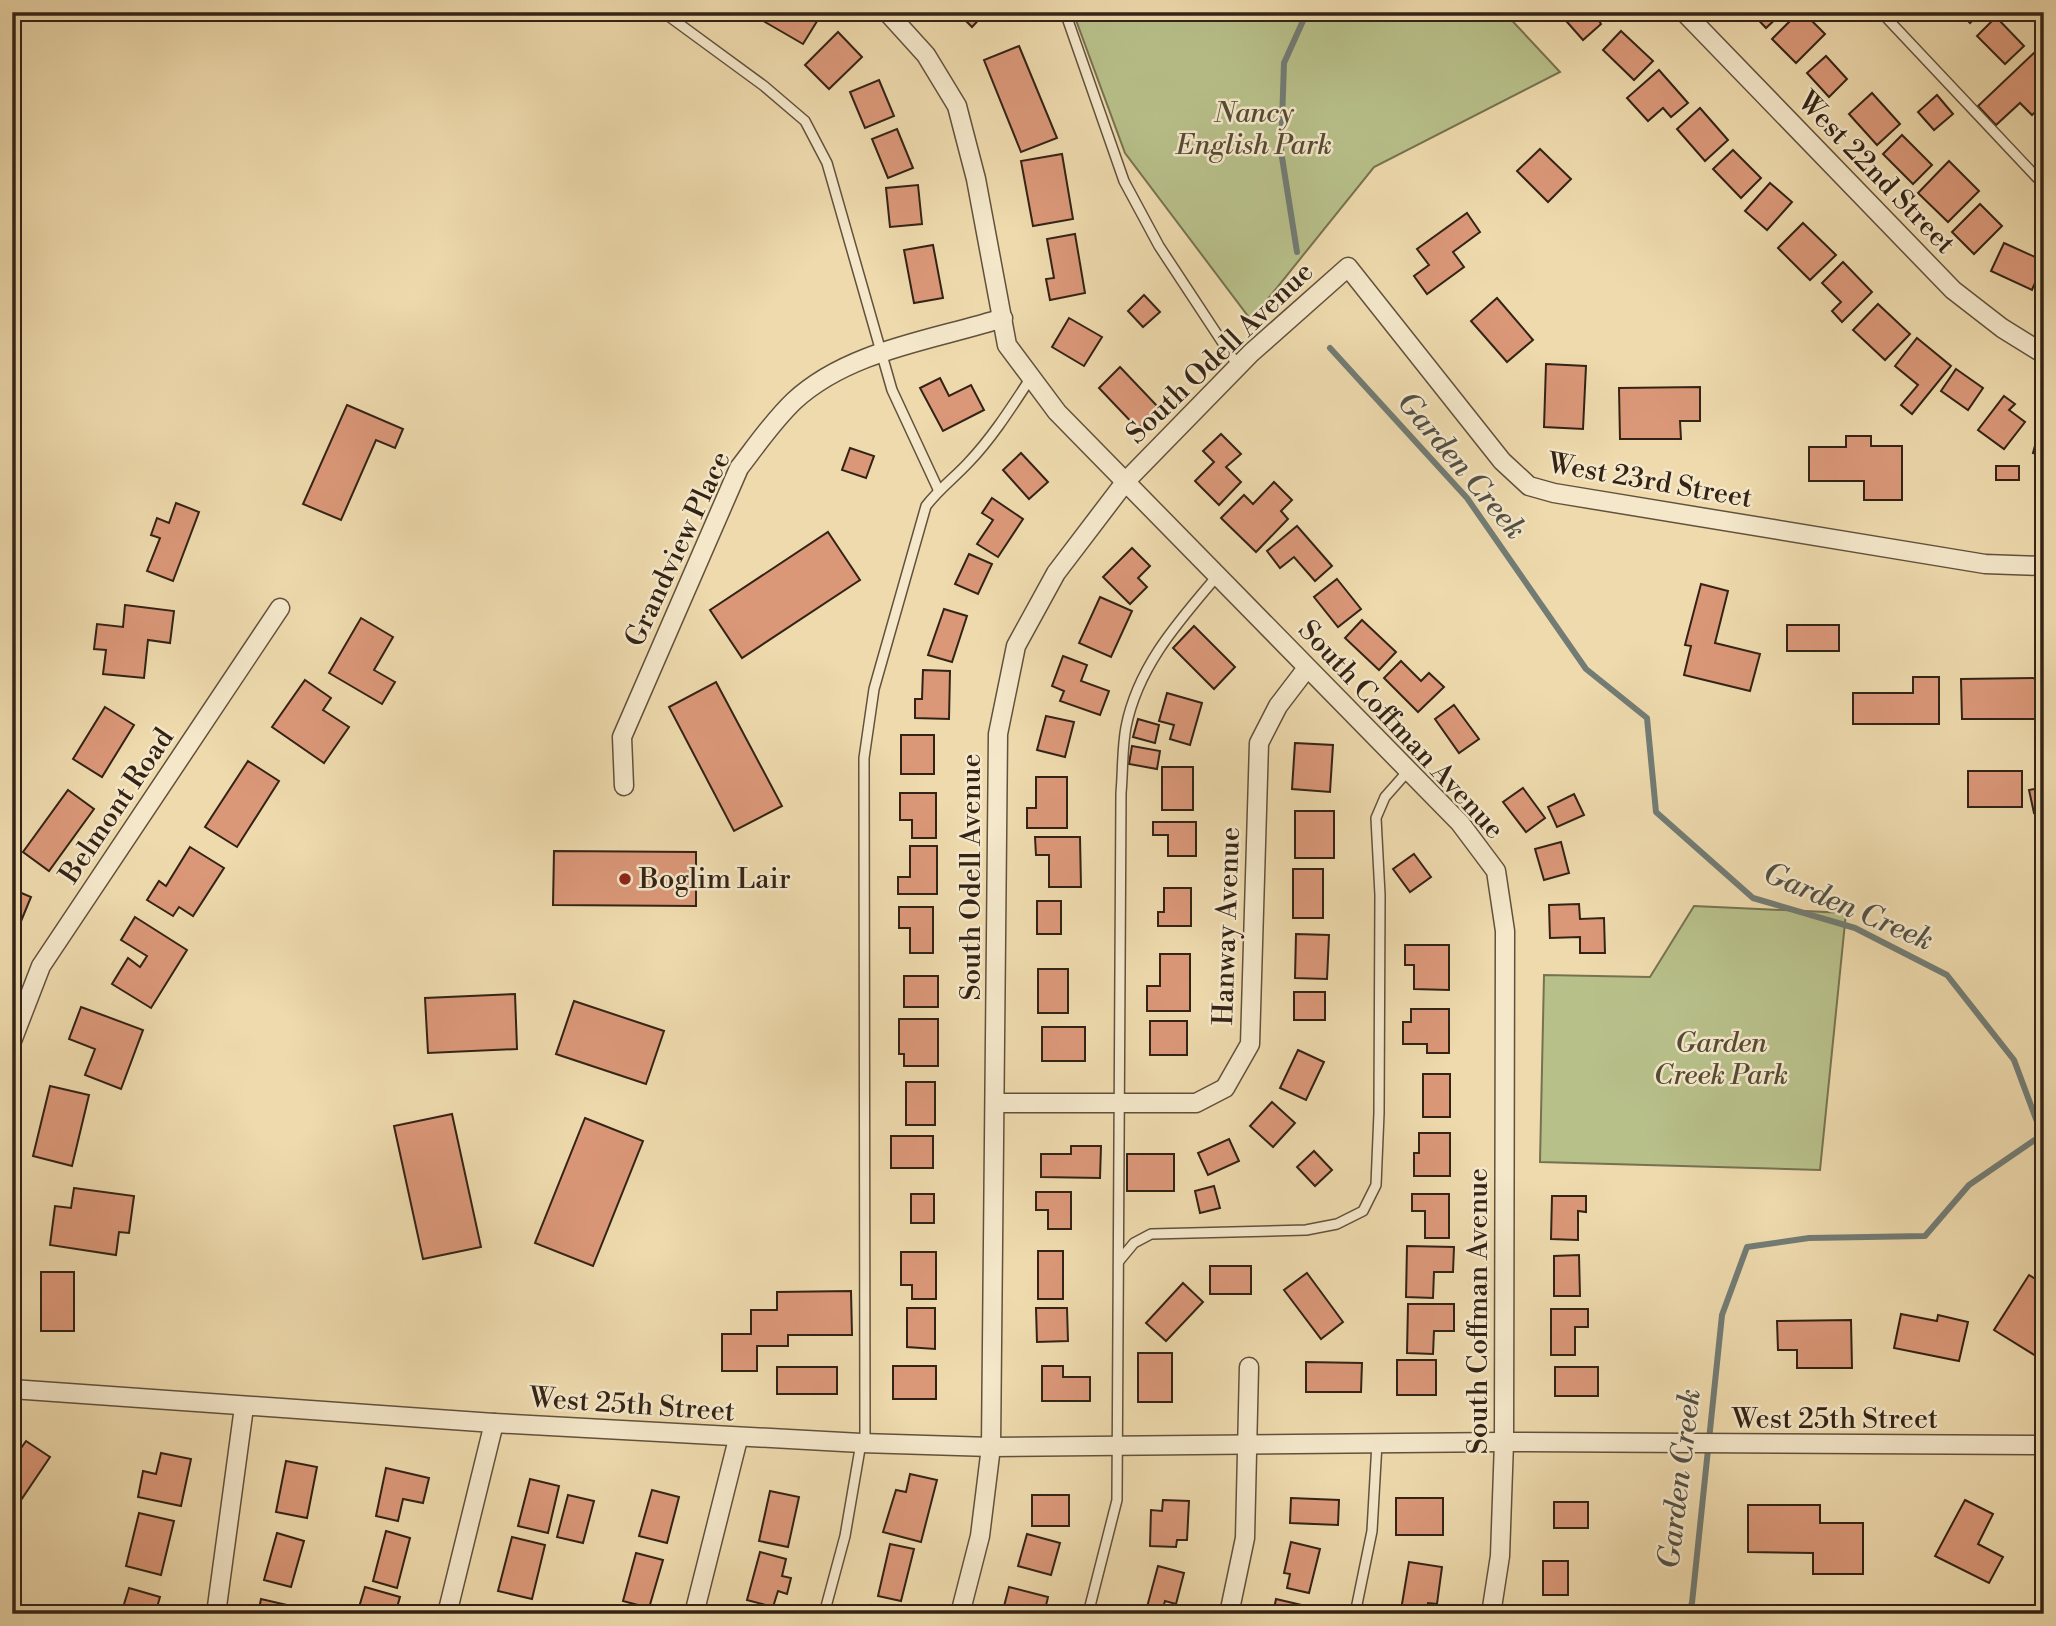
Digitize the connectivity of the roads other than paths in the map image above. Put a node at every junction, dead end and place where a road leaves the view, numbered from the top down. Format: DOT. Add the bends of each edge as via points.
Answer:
graph roads {
  1 [pos="663,12"];
  2 [pos="887,12"];
  3 [pos="1065,12"];
  4 [pos="1684,12"];
  5 [pos="1881,12"];
  6 [pos="2044,186"];
  7 [pos="1348,267"];
  8 [pos="1003,318"];
  9 [pos="882,353"];
  10 [pos="2044,354"];
  11 [pos="1238,366"];
  12 [pos="1030,379"];
  13 [pos="1126,481"];
  14 [pos="938,489"];
  15 [pos="2044,566"];
  16 [pos="1218,575"];
  17 [pos="280,608"];
  18 [pos="1307,668"];
  19 [pos="1408,771"];
  20 [pos="624,786"];
  21 [pos="12,1041"];
  22 [pos="997,1103"];
  23 [pos="1119,1103"];
  24 [pos="1119,1261"];
  25 [pos="1249,1367"];
  26 [pos="12,1389"];
  27 [pos="244,1407"];
  28 [pos="494,1423"];
  29 [pos="738,1438"];
  30 [pos="1504,1442"];
  31 [pos="863,1443"];
  32 [pos="1377,1443"];
  33 [pos="1249,1444"];
  34 [pos="1118,1445"];
  35 [pos="2044,1445"];
  36 [pos="991,1447"];
  37 [pos="216,1614"];
  38 [pos="447,1614"];
  39 [pos="694,1614"];
  40 [pos="824,1614"];
  41 [pos="960,1614"];
  42 [pos="1088,1614"];
  43 [pos="1229,1614"];
  44 [pos="1354,1614"];
  45 [pos="1491,1614"];
  1 -- 9 [label="lane" via="804,121 827,163"];
  2 -- 8 [label="street, South Coffman Avenue" via="926,55 957,106"];
  3 -- 11 [label="lane" via="1124,181 1159,246"];
  4 -- 10 [label="street, West 22nd Street" via="1953,290"];
  5 -- 6 [label="lane"];
  7 -- 11 [label="street, South Odell Avenue"];
  7 -- 15 [label="street, West 23rd Street" via="1503,461 1529,486 1554,494 1985,564"];
  8 -- 9 [label="street, Grandview Place"];
  8 -- 12 [label="street, South Coffman Avenue" via="1007,345"];
  9 -- 14 [label="lane" via="892,390"];
  9 -- 20 [label="street, Grandview Place" via="826,378 794,401 739,468 622,737"];
  11 -- 13 [label="street, South Odell Avenue"];
  12 -- 13 [label="street, South Coffman Avenue"];
  12 -- 14 [label="lane" via="968,463"];
  13 -- 16 [label="street, South Coffman Avenue"];
  13 -- 22 [label="street, South Odell Avenue" via="1056,573 1016,646 998,734"];
  14 -- 31 [label="lane" via="926,506 893,616 874,689 864,758"];
  16 -- 18 [label="street, South Coffman Avenue"];
  16 -- 23 [label="lane" via="1166,636 1143,677 1126,727 1121,793"];
  17 -- 21 [label="street, Belmont Road" via="41,966"];
  18 -- 19 [label="street, South Coffman Avenue"];
  18 -- 23 [label="street, Hanway Avenue" via="1278,706 1259,743 1250,1044 1226,1088 1196,1103"];
  19 -- 24 [label="lane" via="1385,796 1376,818 1379,1113 1376,1185 1363,1210 1337,1224 1306,1230 1152,1234 1134,1243"];
  19 -- 30 [label="street, South Coffman Avenue" via="1460,823 1496,871 1505,931"];
  22 -- 23 [label="street, Hanway Avenue"];
  22 -- 36 [label="street, South Odell Avenue"];
  23 -- 24 [label="lane"];
  24 -- 34 [label="lane"];
  25 -- 33 [label="street"];
  26 -- 27 [label="street, West 25th Street"];
  27 -- 28 [label="street, West 25th Street"];
  27 -- 37 [label="street"];
  28 -- 29 [label="street, West 25th Street"];
  28 -- 38 [label="street"];
  29 -- 31 [label="street, West 25th Street"];
  29 -- 39 [label="street"];
  30 -- 32 [label="street, West 25th Street"];
  30 -- 35 [label="street, West 25th Street"];
  30 -- 45 [label="street, South Coffman Avenue" via="1500,1556"];
  31 -- 36 [label="street, West 25th Street"];
  31 -- 40 [label="lane"];
  32 -- 33 [label="street, West 25th Street"];
  32 -- 44 [label="lane" via="1373,1531"];
  33 -- 34 [label="street, West 25th Street"];
  33 -- 43 [label="street" via="1245,1538"];
  34 -- 36 [label="street, West 25th Street"];
  34 -- 42 [label="lane" via="1117,1500"];
  36 -- 41 [label="street, South Odell Avenue" via="980,1536"];
}
